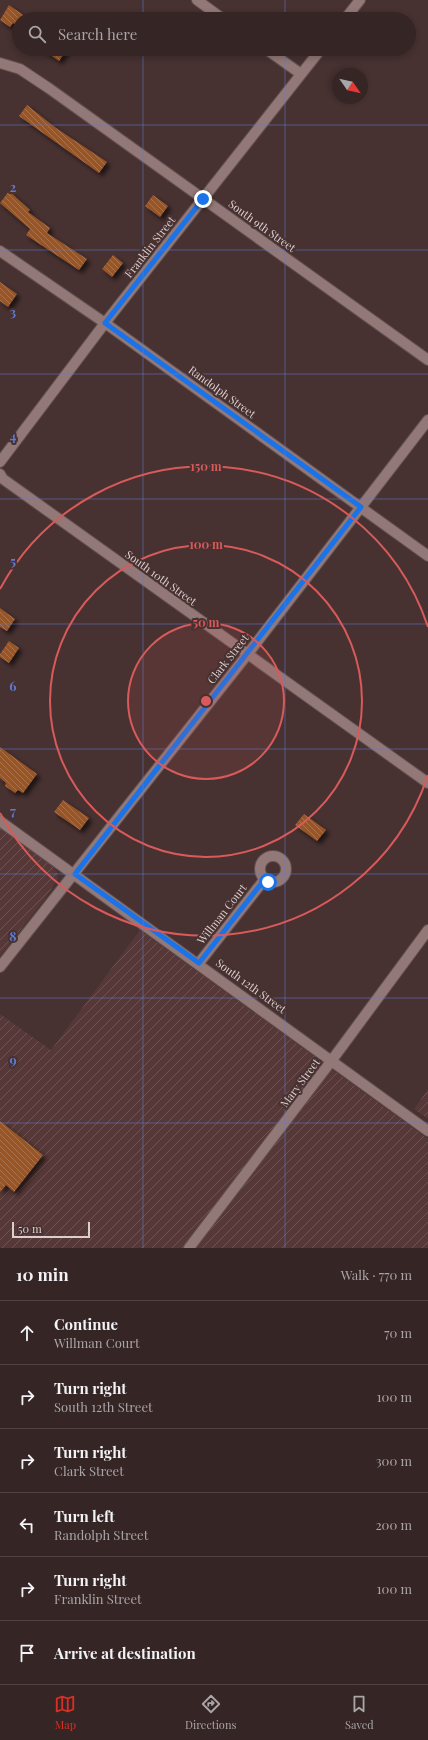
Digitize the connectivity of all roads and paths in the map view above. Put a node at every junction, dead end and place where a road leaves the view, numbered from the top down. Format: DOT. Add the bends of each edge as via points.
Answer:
graph roads {
  1 [pos="197,0"];
  2 [pos="360,0"];
  3 [pos="214,12"];
  4 [pos="351,12"];
  5 [pos="276,56"];
  6 [pos="315,56"];
  7 [pos="0,63"];
  8 [pos="301,74"];
  9 [pos="203,199"];
  10 [pos="0,251"];
  11 [pos="105,323"];
  12 [pos="428,360"];
  13 [pos="428,420"];
  14 [pos="0,462"];
  15 [pos="0,474"];
  16 [pos="361,507"];
  17 [pos="428,556"];
  18 [pos="247,655"];
  19 [pos="428,783"];
  20 [pos="0,821"];
  21 [pos="75,874"];
  22 [pos="264,880"];
  23 [pos="428,930"];
  24 [pos="199,963"];
  25 [pos="0,967"];
  26 [pos="332,1060"];
  27 [pos="428,1131"];
  28 [pos="189,1248"];
  1 -- 3 [label="street"];
  2 -- 4 [label="street"];
  5 -- 8 [label="street"];
  6 -- 8 [label="street, Franklin Street"];
  7 -- 9 [label="street, South 9th Street" via="20,69"];
  8 -- 9 [label="street, Franklin Street"];
  9 -- 11 [label="street, Franklin Street"];
  9 -- 12 [label="street, South 9th Street"];
  10 -- 11 [label="street, Randolph Street"];
  11 -- 14 [label="street, Franklin Street"];
  11 -- 16 [label="street, Randolph Street"];
  13 -- 16 [label="street, Clark Street"];
  15 -- 18 [label="street, South 10th Street"];
  16 -- 17 [label="street, Randolph Street"];
  16 -- 18 [label="street, Clark Street"];
  18 -- 19 [label="street, South 10th Street"];
  18 -- 21 [label="street, Clark Street"];
  20 -- 21 [label="street, South 12th Street"];
  21 -- 24 [label="street, South 12th Street"];
  21 -- 25 [label="street, Clark Street"];
  22 -- 24 [label="street, Willman Court"];
  23 -- 26 [label="street, Mary Street"];
  24 -- 26 [label="street, South 12th Street"];
  26 -- 27 [label="street, South 12th Street"];
  26 -- 28 [label="street, Mary Street"];
}
